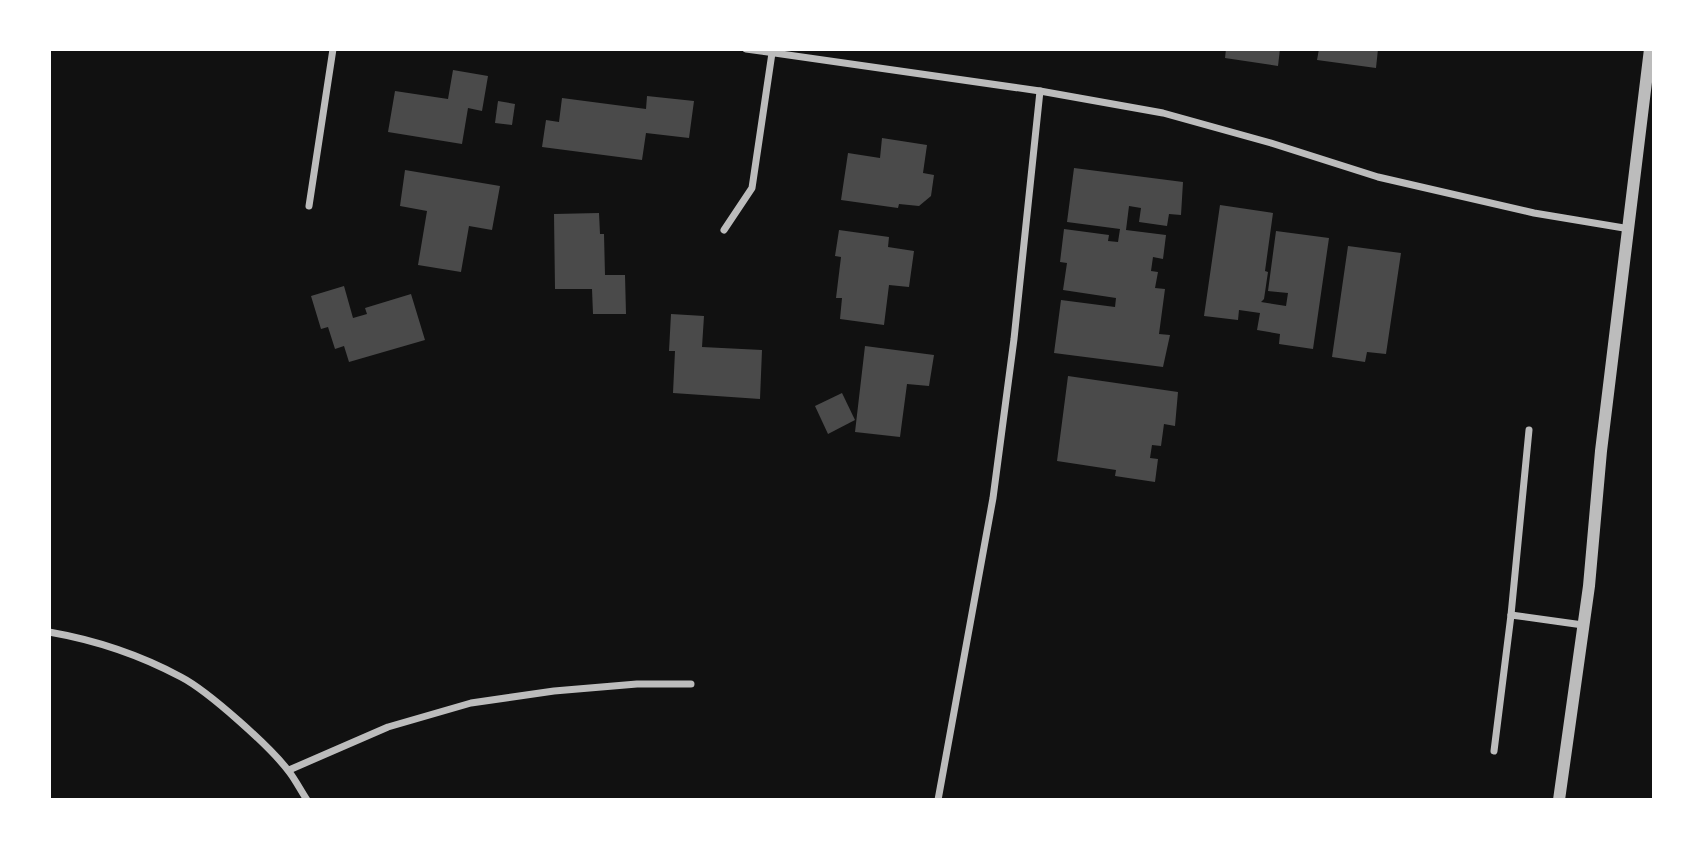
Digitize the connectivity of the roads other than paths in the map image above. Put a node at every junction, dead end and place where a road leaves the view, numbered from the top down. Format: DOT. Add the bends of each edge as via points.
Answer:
graph roads {
  1 [pos="333,49"];
  2 [pos="746,49"];
  3 [pos="1650,49"];
  4 [pos="772,53"];
  5 [pos="1040,91"];
  6 [pos="309,206"];
  7 [pos="1630,229"];
  8 [pos="724,230"];
  9 [pos="1529,430"];
  10 [pos="1511,615"];
  11 [pos="1583,625"];
  12 [pos="49,632"];
  13 [pos="691,684"];
  14 [pos="1494,751"];
  15 [pos="289,771"];
  16 [pos="307,800"];
  17 [pos="938,800"];
  18 [pos="1559,800"];
  1 -- 6 [label="street"];
  2 -- 4 [label="street"];
  3 -- 7 [label="street"];
  4 -- 5 [label="street"];
  4 -- 8 [label="street" via="752,188"];
  5 -- 7 [label="street" via="1163,113 1378,177 1534,213"];
  5 -- 17 [label="street" via="993,498"];
  7 -- 11 [label="street"];
  9 -- 10 [label="street"];
  10 -- 11 [label="street"];
  10 -- 14 [label="street"];
  11 -- 18 [label="street"];
  12 -- 15 [label="street" via="85,638 183,678"];
  13 -- 15 [label="street" via="554,691 471,703 388,727"];
  15 -- 16 [label="street"];
}
